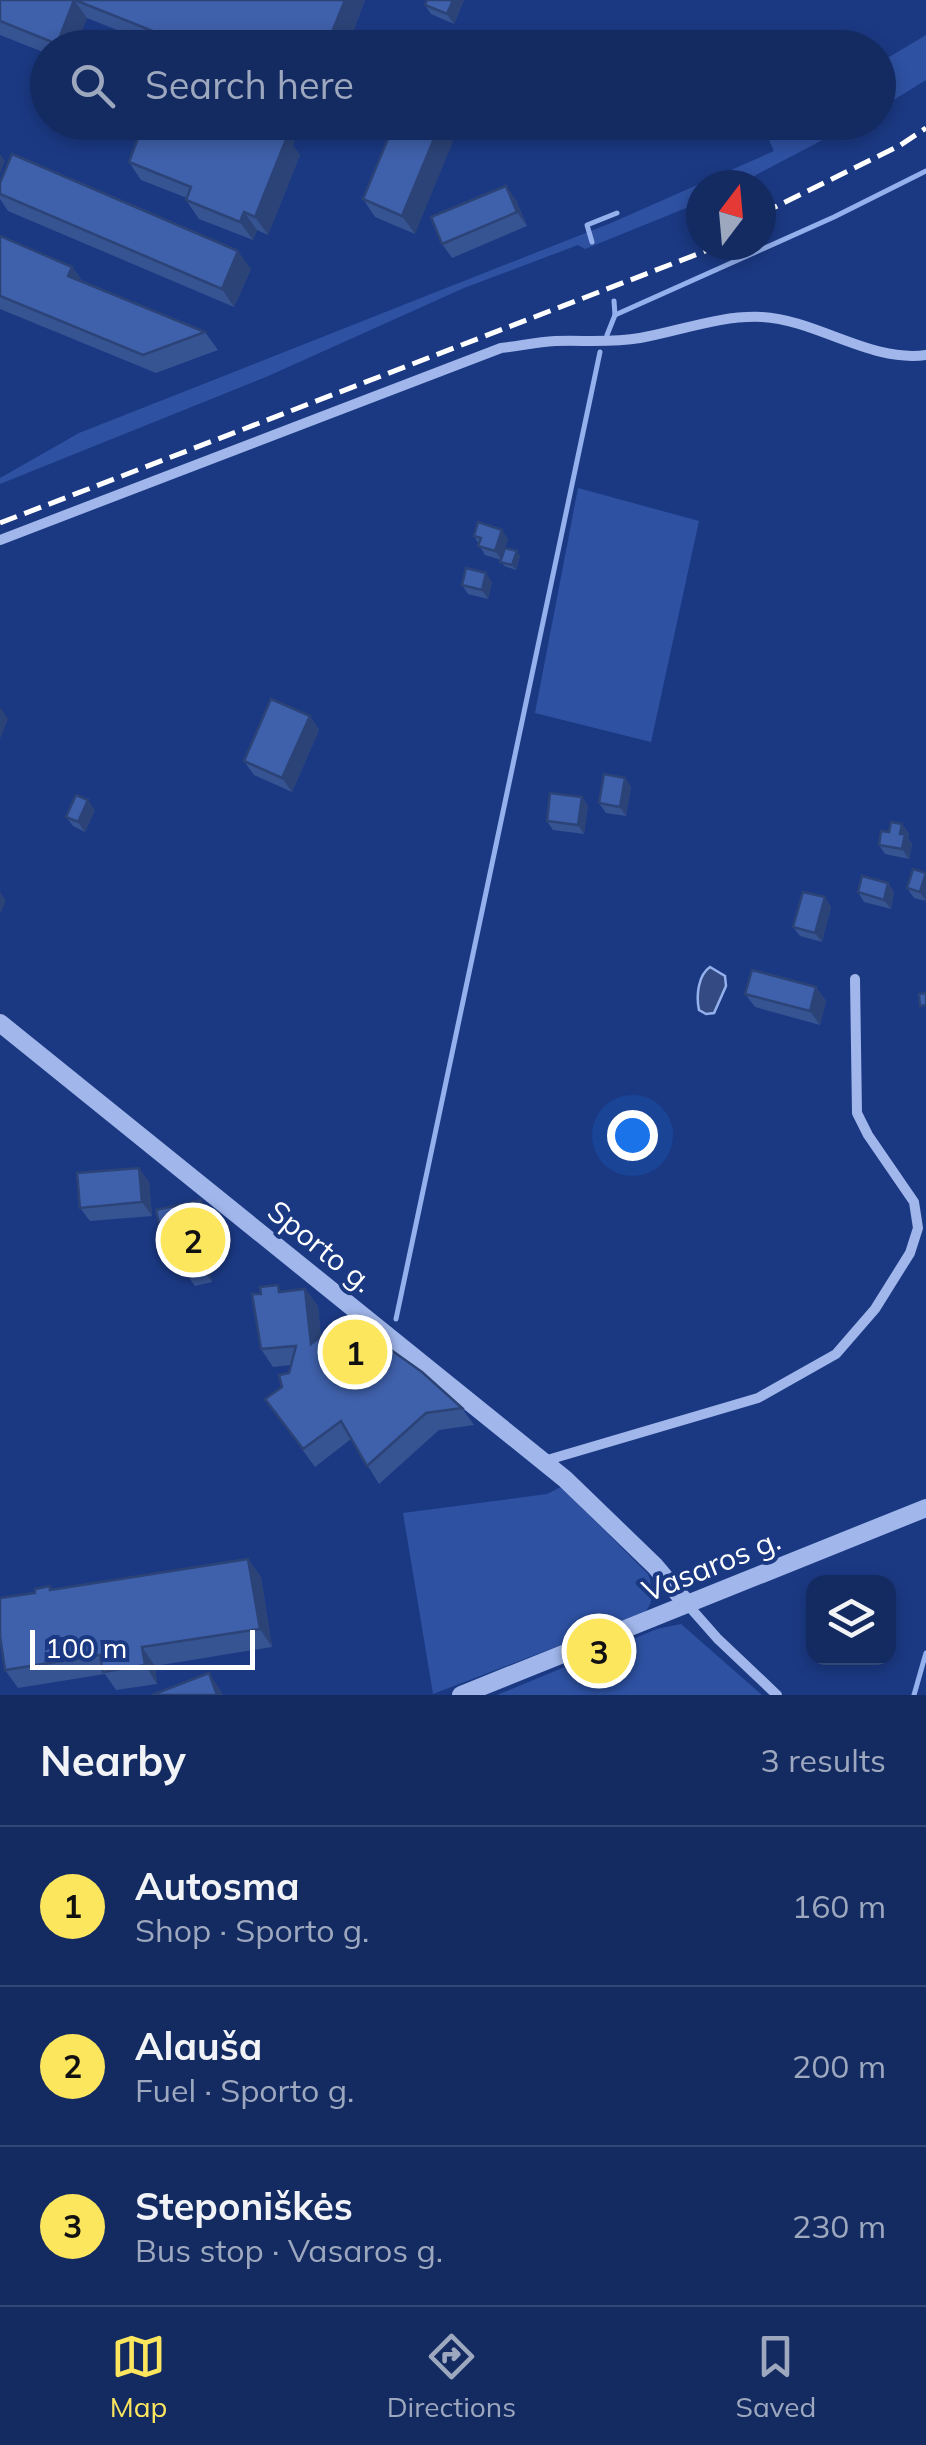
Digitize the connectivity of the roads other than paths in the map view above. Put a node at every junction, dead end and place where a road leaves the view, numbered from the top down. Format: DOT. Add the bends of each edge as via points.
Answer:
graph roads {
  1 [pos="926,354"];
  2 [pos="0,540"];
  3 [pos="855,978"];
  4 [pos="0,1023"];
  5 [pos="544,1461"];
  6 [pos="926,1508"];
  7 [pos="687,1604"];
  8 [pos="461,1695"];
  9 [pos="778,1695"];
  1 -- 2 [label="street" via="889,354 762,317 604,343 502,348"];
  3 -- 5 [label="street" via="858,1112 914,1202 918,1228 875,1309 836,1354 758,1398"];
  4 -- 5 [label="street, Sporto g."];
  5 -- 7 [label="street, Sporto g."];
  6 -- 7 [label="street, Vasaros g."];
  7 -- 8 [label="street, Vasaros g."];
  7 -- 9 [label="street"];
}
